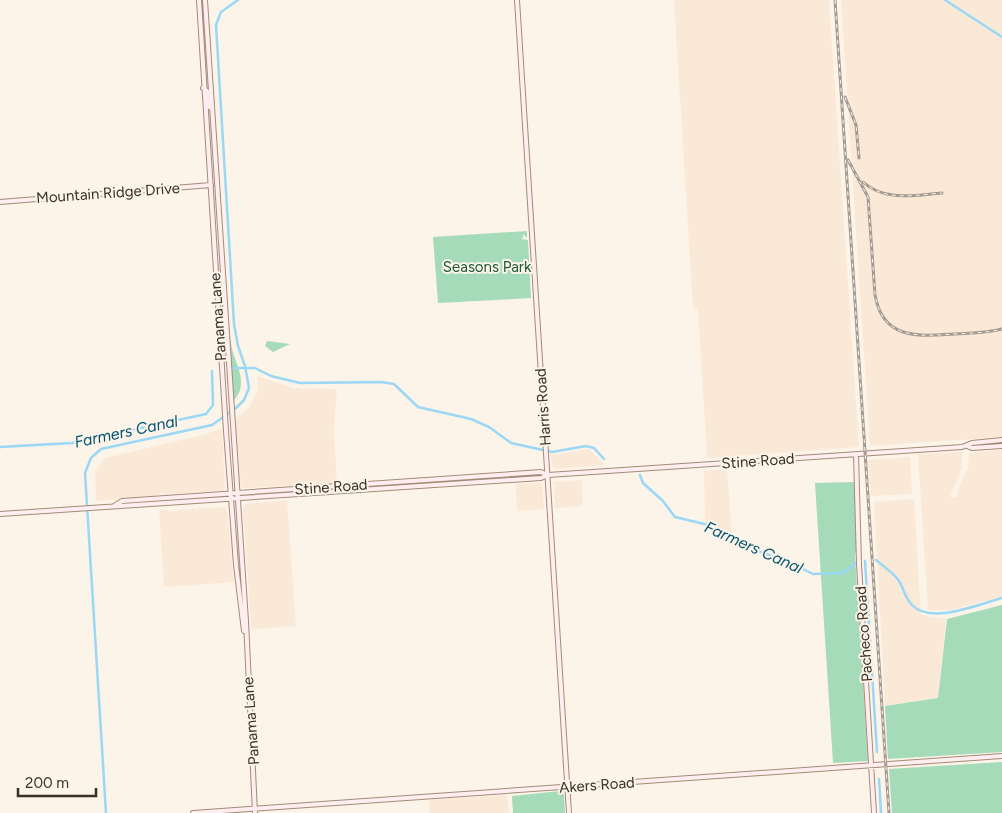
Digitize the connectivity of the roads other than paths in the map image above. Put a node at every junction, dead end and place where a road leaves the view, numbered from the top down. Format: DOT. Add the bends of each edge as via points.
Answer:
graph roads {
  1 [pos="199,0"];
  2 [pos="205,0"];
  3 [pos="517,0"];
  4 [pos="203,88"];
  5 [pos="211,108"];
  6 [pos="215,184"];
  7 [pos="209,185"];
  8 [pos="0,202"];
  9 [pos="216,282"];
  10 [pos="223,304"];
  11 [pos="218,322"];
  12 [pos="225,333"];
  13 [pos="1002,440"];
  14 [pos="967,446"];
  15 [pos="1002,446"];
  16 [pos="856,454"];
  17 [pos="548,475"];
  18 [pos="495,476"];
  19 [pos="392,483"];
  20 [pos="466,484"];
  21 [pos="341,486"];
  22 [pos="372,490"];
  23 [pos="237,493"];
  24 [pos="318,493"];
  25 [pos="230,494"];
  26 [pos="231,500"];
  27 [pos="237,500"];
  28 [pos="114,506"];
  29 [pos="0,514"];
  30 [pos="234,540"];
  31 [pos="242,562"];
  32 [pos="236,565"];
  33 [pos="244,585"];
  34 [pos="245,633"];
  35 [pos="1002,756"];
  36 [pos="872,766"];
  37 [pos="568,787"];
  38 [pos="257,812"];
  39 [pos="193,813"];
  40 [pos="569,813"];
  41 [pos="874,813"];
  1 -- 4 [label="main road, Panama Lane"];
  2 -- 5 [label="main road, Panama Lane"];
  3 -- 17 [label="main road, Harris Road"];
  4 -- 5 [label="main road" via="207,91"];
  4 -- 7 [label="main road, Panama Lane"];
  5 -- 6 [label="main road, Panama Lane"];
  6 -- 7 [label="main road, Mountain Ridge Drive"];
  6 -- 10 [label="main road, Panama Lane"];
  7 -- 8 [label="main road, Mountain Ridge Drive"];
  7 -- 9 [label="main road, Panama Lane"];
  9 -- 10 [label="main road"];
  9 -- 11 [label="main road, Panama Lane"];
  10 -- 12 [label="main road, Panama Lane"];
  11 -- 12 [label="main road"];
  11 -- 25 [label="main road, Panama Lane"];
  12 -- 23 [label="main road, Panama Lane"];
  13 -- 14 [label="main road, Stine Road"];
  14 -- 15 [label="main road, Stine Road"];
  14 -- 16 [label="main road, Stine Road"];
  16 -- 17 [label="main road, Stine Road"];
  16 -- 36 [label="main road, Pacheco Road" via="859,564"];
  17 -- 18 [label="main road, Stine Road" via="541,472"];
  17 -- 20 [label="main road, Stine Road"];
  17 -- 37 [label="main road, Harris Road"];
  18 -- 19 [label="main road, Stine Road"];
  18 -- 20 [label="main road" via="470,480"];
  19 -- 21 [label="main road, Stine Road"];
  19 -- 22 [label="main road"];
  20 -- 22 [label="main road, Stine Road"];
  21 -- 23 [label="main road, Stine Road"];
  21 -- 24 [label="main road" via="338,490"];
  22 -- 24 [label="main road, Stine Road"];
  23 -- 25 [label="main road, Stine Road"];
  23 -- 27 [label="main road, Panama Lane"];
  24 -- 27 [label="main road, Stine Road"];
  25 -- 26 [label="main road, Panama Lane"];
  25 -- 28 [label="main road, Stine Road" via="122,501"];
  26 -- 27 [label="main road, Stine Road"];
  26 -- 28 [label="main road, Stine Road"];
  26 -- 30 [label="main road, Panama Lane"];
  27 -- 31 [label="main road, Panama Lane"];
  28 -- 29 [label="main road, Stine Road"];
  30 -- 31 [label="main road"];
  30 -- 32 [label="main road, Panama Lane"];
  31 -- 33 [label="main road, Panama Lane"];
  32 -- 33 [label="main road"];
  32 -- 34 [label="main road, Panama Lane"];
  33 -- 34 [label="main road, Panama Lane"];
  34 -- 38 [label="main road, Panama Lane"];
  35 -- 36 [label="main road, Akers Road"];
  36 -- 37 [label="main road, Akers Road"];
  36 -- 41 [label="main road, Pacheco Road"];
  37 -- 38 [label="main road, Akers Road"];
  37 -- 40 [label="main road, Harris Road"];
  38 -- 39 [label="main road, Akers Road"];
}
